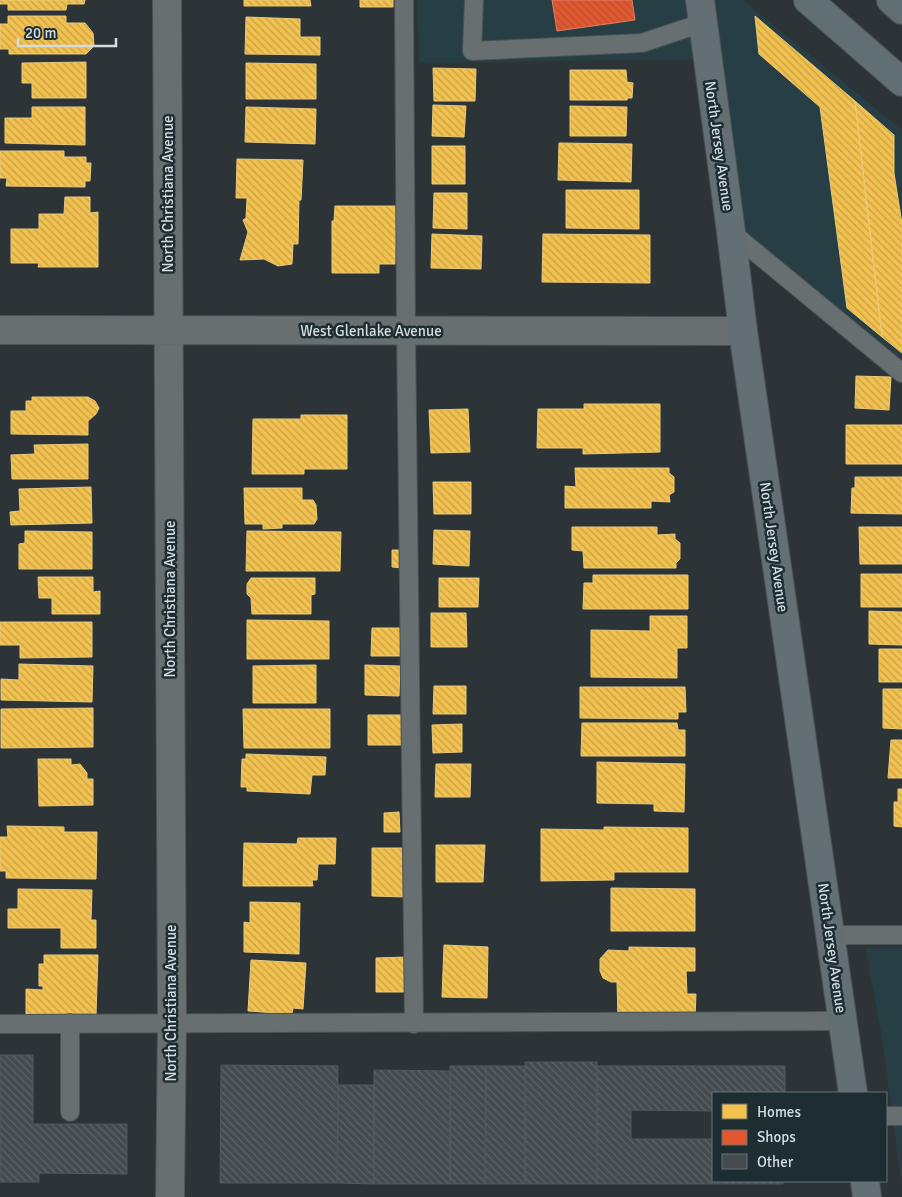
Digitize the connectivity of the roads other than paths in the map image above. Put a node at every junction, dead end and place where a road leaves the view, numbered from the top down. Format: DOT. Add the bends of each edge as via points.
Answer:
graph roads {
  1 [pos="167,0"];
  2 [pos="404,0"];
  3 [pos="474,0"];
  4 [pos="808,0"];
  5 [pos="890,0"];
  6 [pos="902,10"];
  7 [pos="701,11"];
  8 [pos="902,82"];
  9 [pos="731,232"];
  10 [pos="0,330"];
  11 [pos="169,330"];
  12 [pos="406,331"];
  13 [pos="742,332"];
  14 [pos="902,373"];
  15 [pos="830,935"];
  16 [pos="902,935"];
  17 [pos="843,1021"];
  18 [pos="172,1023"];
  19 [pos="0,1024"];
  20 [pos="70,1024"];
  21 [pos="414,1024"];
  22 [pos="853,1092"];
  23 [pos="70,1112"];
  24 [pos="887,1116"];
  25 [pos="902,1116"];
  26 [pos="865,1182"];
  27 [pos="170,1197"];
  28 [pos="867,1197"];
  1 -- 11 [label="street, North Christiana Avenue"];
  2 -- 12 [label="lane"];
  3 -- 7 [label="lane" via="472,51 642,43"];
  4 -- 8 [label="main road"];
  5 -- 6 [label="main road"];
  7 -- 9 [label="main road, North Jersey Avenue"];
  9 -- 13 [label="main road, North Jersey Avenue"];
  9 -- 14 [label="lane"];
  10 -- 11 [label="street, West Glenlake Avenue"];
  11 -- 12 [label="street, West Glenlake Avenue"];
  11 -- 18 [label="street, North Christiana Avenue"];
  12 -- 13 [label="street, West Glenlake Avenue"];
  12 -- 21 [label="lane"];
  13 -- 15 [label="main road, North Jersey Avenue"];
  15 -- 16 [label="lane"];
  15 -- 17 [label="main road, North Jersey Avenue"];
  17 -- 21 [label="lane"];
  17 -- 22 [label="main road, North Jersey Avenue"];
  18 -- 20 [label="lane"];
  18 -- 21 [label="lane"];
  18 -- 27 [label="street, North Christiana Avenue"];
  19 -- 20 [label="lane"];
  20 -- 23 [label="lane"];
  24 -- 25 [label="lane"];
  26 -- 28 [label="main road"];
}
